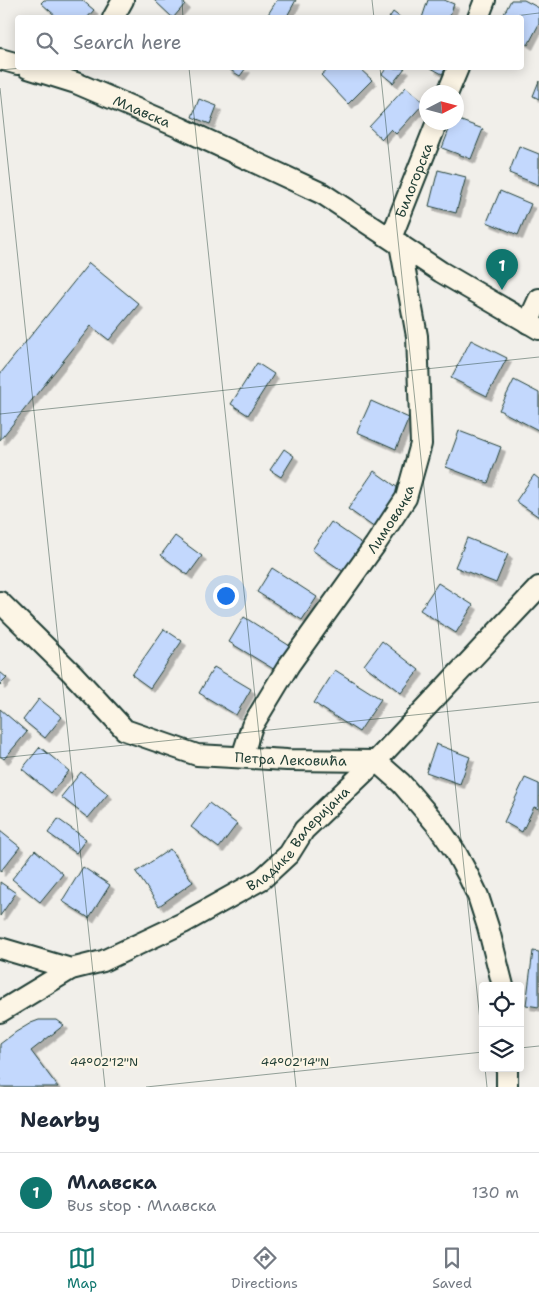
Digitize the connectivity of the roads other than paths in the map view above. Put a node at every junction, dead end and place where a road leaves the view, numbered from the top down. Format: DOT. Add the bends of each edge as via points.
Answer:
graph roads {
  1 [pos="123,0"];
  2 [pos="484,0"];
  3 [pos="115,15"];
  4 [pos="479,15"];
  5 [pos="0,59"];
  6 [pos="15,63"];
  7 [pos="43,70"];
  8 [pos="457,70"];
  9 [pos="80,75"];
  10 [pos="451,85"];
  11 [pos="434,130"];
  12 [pos="396,241"];
  13 [pos="539,299"];
  14 [pos="534,326"];
  15 [pos="539,587"];
  16 [pos="0,602"];
  17 [pos="242,757"];
  18 [pos="376,762"];
  19 [pos="0,948"];
  20 [pos="71,970"];
  21 [pos="502,982"];
  22 [pos="0,1012"];
  23 [pos="507,1072"];
  24 [pos="507,1087"];
  1 -- 3 [label="street"];
  2 -- 4 [label="street"];
  5 -- 6 [label="street"];
  7 -- 9 [label="street, Млавска"];
  8 -- 10 [label="street"];
  9 -- 12 [label="street, Млавска" via="181,128 323,194"];
  11 -- 12 [label="street, Билогорска"];
  12 -- 14 [label="street, Млавска" via="441,272"];
  12 -- 17 [label="street, Лимовачка" via="417,336 421,444 406,498 289,665 252,726"];
  13 -- 14 [label="street"];
  15 -- 18 [label="street, Владике Валеријана"];
  16 -- 17 [label="street, Петра Лековића" via="125,730 197,755"];
  17 -- 18 [label="street, Петра Лековића"];
  18 -- 20 [label="street, Владике Валеријана" via="304,830 289,854 262,879 103,961"];
  18 -- 21 [label="street" via="401,783 455,851 483,911"];
  19 -- 20 [label="street"];
  20 -- 22 [label="street, Владике Валеријана"];
  23 -- 24 [label="street"];
}
